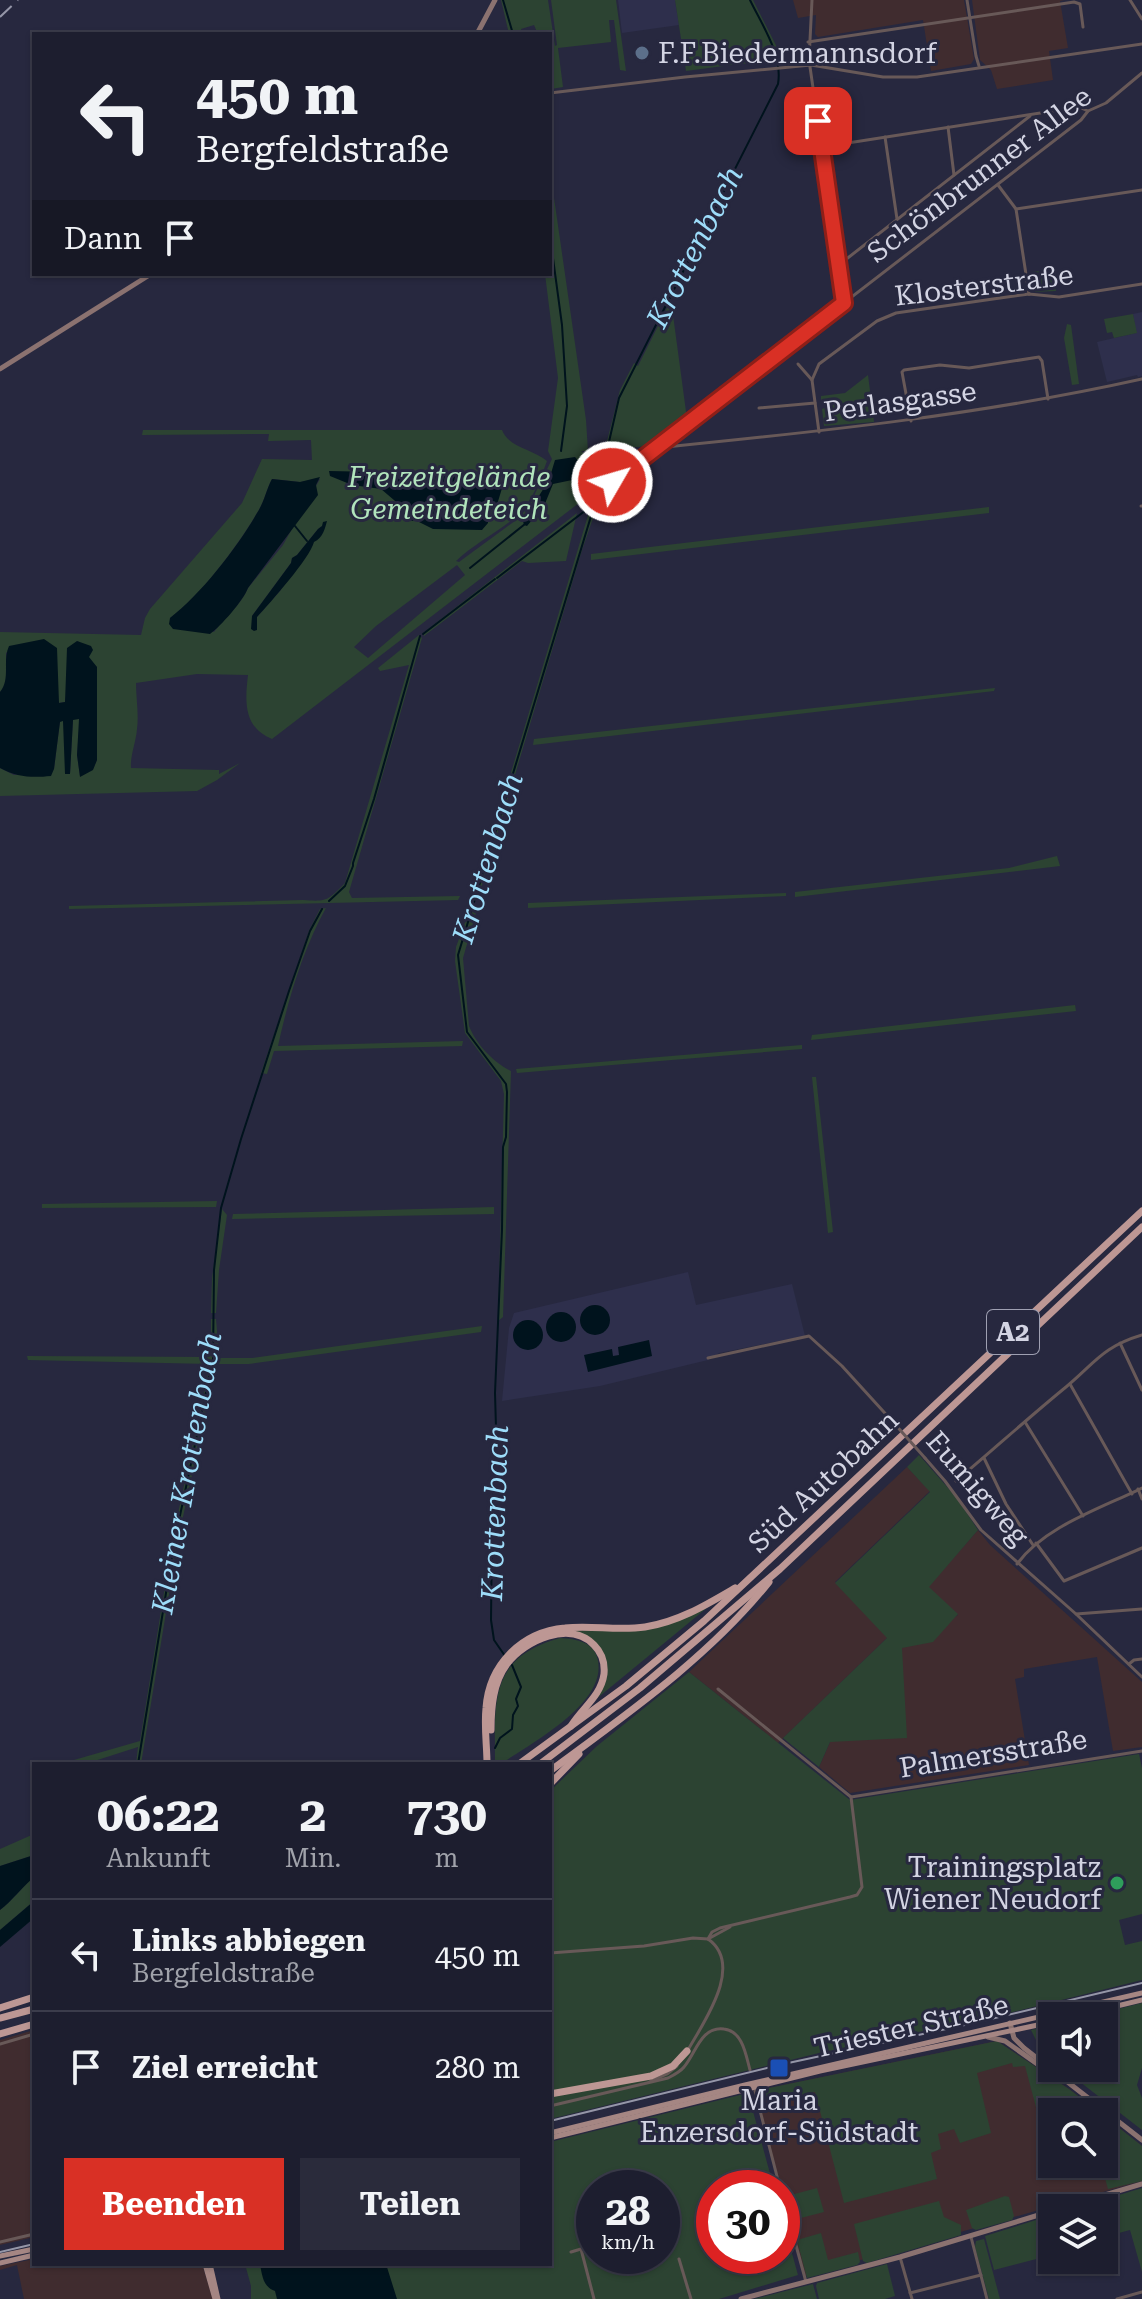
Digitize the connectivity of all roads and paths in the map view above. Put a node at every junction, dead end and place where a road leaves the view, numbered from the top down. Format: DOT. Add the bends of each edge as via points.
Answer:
graph roads {
  1 [pos="495,0"];
  2 [pos="812,0"];
  3 [pos="967,0"];
  4 [pos="1042,0"];
  5 [pos="1130,0"];
  6 [pos="1042,6"];
  7 [pos="970,17"];
  8 [pos="1142,19"];
  9 [pos="1083,27"];
  10 [pos="478,32"];
  11 [pos="808,42"];
  12 [pos="1142,44"];
  13 [pos="811,65"];
  14 [pos="979,66"];
  15 [pos="1142,73"];
  16 [pos="552,93"];
  17 [pos="1088,111"];
  18 [pos="1033,114"];
  19 [pos="948,127"];
  20 [pos="885,137"];
  21 [pos="822,147"];
  22 [pos="954,175"];
  23 [pos="998,184"];
  24 [pos="1142,190"];
  25 [pos="1016,209"];
  26 [pos="897,219"];
  27 [pos="839,264"];
  28 [pos="148,276"];
  29 [pos="1142,284"];
  30 [pos="1029,294"];
  31 [pos="844,303"];
  32 [pos="798,364"];
  33 [pos="0,369"];
  34 [pos="1142,379"];
  35 [pos="812,380"];
  36 [pos="1048,399"];
  37 [pos="815,403"];
  38 [pos="759,408"];
  39 [pos="911,421"];
  40 [pos="819,432"];
  41 [pos="661,443"];
  42 [pos="612,482"];
  43 [pos="1142,1211"];
  44 [pos="1142,1227"];
  45 [pos="1142,1335"];
  46 [pos="1120,1343"];
  47 [pos="708,1358"];
  48 [pos="1070,1384"];
  49 [pos="1142,1390"];
  50 [pos="1025,1422"];
  51 [pos="984,1458"];
  52 [pos="956,1481"];
  53 [pos="1140,1488"];
  54 [pos="1132,1494"];
  55 [pos="1142,1499"];
  56 [pos="1083,1516"];
  57 [pos="1035,1544"];
  58 [pos="1142,1548"];
  59 [pos="1017,1564"];
  60 [pos="780,1569"];
  61 [pos="747,1581"];
  62 [pos="1142,1609"];
  63 [pos="1076,1614"];
  64 [pos="510,1656"];
  65 [pos="1142,1659"];
  66 [pos="1129,1664"];
  67 [pos="1142,1677"];
  68 [pos="718,1689"];
  69 [pos="569,1729"];
  70 [pos="595,1739"];
  71 [pos="1142,1751"];
  72 [pos="489,1762"];
  73 [pos="522,1762"];
  74 [pos="543,1762"];
  75 [pos="552,1770"];
  76 [pos="552,1782"];
  77 [pos="851,1797"];
  78 [pos="708,1939"];
  79 [pos="552,1953"];
  80 [pos="1142,1993"];
  81 [pos="32,1998"];
  82 [pos="1142,2000"];
  83 [pos="1118,2006"];
  84 [pos="0,2008"];
  85 [pos="32,2010"];
  86 [pos="0,2018"];
  87 [pos="1009,2024"];
  88 [pos="32,2025"];
  89 [pos="1038,2026"];
  90 [pos="1028,2028"];
  91 [pos="1009,2032"];
  92 [pos="0,2034"];
  93 [pos="32,2035"];
  94 [pos="987,2037"];
  95 [pos="0,2044"];
  96 [pos="1020,2044"];
  97 [pos="1011,2045"];
  98 [pos="687,2051"];
  99 [pos="750,2070"];
  100 [pos="648,2083"];
  101 [pos="755,2091"];
  102 [pos="552,2094"];
  103 [pos="1087,2098"];
  104 [pos="1088,2098"];
  105 [pos="552,2106"];
  106 [pos="1118,2122"];
  107 [pos="552,2135"];
  108 [pos="552,2136"];
  109 [pos="1142,2140"];
  110 [pos="775,2170"];
  111 [pos="1142,2184"];
  112 [pos="1108,2194"];
  113 [pos="1038,2215"];
  114 [pos="32,2234"];
  115 [pos="970,2236"];
  116 [pos="0,2242"];
  117 [pos="32,2249"];
  118 [pos="571,2252"];
  119 [pos="32,2255"];
  120 [pos="0,2256"];
  121 [pos="900,2257"];
  122 [pos="800,2260"];
  123 [pos="680,2262"];
  124 [pos="0,2263"];
  125 [pos="208,2266"];
  126 [pos="981,2275"];
  127 [pos="806,2282"];
  128 [pos="1142,2292"];
  129 [pos="910,2293"];
  130 [pos="216,2299"];
  131 [pos="594,2299"];
  132 [pos="691,2299"];
  133 [pos="741,2299"];
  134 [pos="912,2299"];
  135 [pos="987,2299"];
  136 [pos="1117,2299"];
  1 -- 10 [label="main road"];
  2 -- 11 [label="street"];
  3 -- 7 [label="street"];
  4 -- 6 [label="street"];
  5 -- 8 [label="street"];
  6 -- 7 [label="street"];
  6 -- 9 [label="street" via="1080,4"];
  7 -- 11 [label="street"];
  7 -- 14 [label="street"];
  11 -- 13 [label="street"];
  12 -- 14 [label="street"];
  13 -- 14 [label="street" via="883,77"];
  13 -- 16 [label="street"];
  13 -- 21 [label="street"];
  15 -- 17 [label="street, Schönbrunner Allee"];
  17 -- 18 [label="street" via="1079,107"];
  17 -- 23 [label="street, Schönbrunner Allee"];
  18 -- 19 [label="street"];
  18 -- 22 [label="street"];
  19 -- 20 [label="street"];
  19 -- 22 [label="street"];
  20 -- 21 [label="street"];
  20 -- 26 [label="street"];
  21 -- 27 [label="street"];
  22 -- 26 [label="street"];
  23 -- 25 [label="street"];
  23 -- 31 [label="street, Schönbrunner Allee"];
  24 -- 25 [label="street"];
  25 -- 30 [label="street"];
  26 -- 27 [label="street"];
  27 -- 31 [label="street"];
  28 -- 33 [label="main road"];
  29 -- 30 [label="street, Klosterstraße" via="1059,297"];
  30 -- 35 [label="street, Klosterstraße" via="896,313 819,364"];
  31 -- 41 [label="street, Schönbrunner Allee"];
  32 -- 35 [label="street"];
  34 -- 36 [label="street, Perlasgasse"];
  35 -- 37 [label="street"];
  36 -- 39 [label="street, Perlasgasse"];
  36 -- 39 [label="street" via="1039,357 969,368 904,370"];
  37 -- 38 [label="street"];
  37 -- 40 [label="street"];
  39 -- 40 [label="street, Perlasgasse"];
  40 -- 41 [label="street, Perlasgasse" via="666,447"];
  41 -- 42 [label="street, Schönbrunner Allee"];
  43 -- 61 [label="highway, Süd Autobahn / A2"];
  44 -- 60 [label="highway, Süd Autobahn / A2"];
  45 -- 46 [label="street"];
  46 -- 48 [label="street"];
  46 -- 49 [label="street"];
  47 -- 59 [label="street, Eumigweg, bridge" via="809,1336 842,1366 945,1481 981,1530"];
  48 -- 50 [label="street"];
  48 -- 54 [label="street"];
  50 -- 51 [label="street"];
  50 -- 56 [label="street"];
  51 -- 52 [label="street"];
  51 -- 57 [label="street" via="1006,1504"];
  53 -- 54 [label="street"];
  53 -- 55 [label="street"];
  54 -- 56 [label="street"];
  56 -- 57 [label="street"];
  57 -- 58 [label="street" via="1064,1581"];
  57 -- 59 [label="street"];
  59 -- 63 [label="street, Eumigweg"];
  60 -- 70 [label="highway" via="705,1649"];
  60 -- 74 [label="highway, Süd Autobahn / A2" via="640,1688"];
  61 -- 64 [label="highway" via="696,1611 663,1623 628,1629 562,1628 535,1635"];
  61 -- 69 [label="highway, Süd Autobahn / A2"];
  62 -- 63 [label="street"];
  63 -- 66 [label="street, Eumigweg"];
  64 -- 69 [label="highway" via="562,1633 585,1637 600,1652 600,1688"];
  64 -- 72 [label="highway" via="491,1710"];
  65 -- 66 [label="street"];
  66 -- 67 [label="street, Eumigweg"];
  68 -- 77 [label="street"];
  69 -- 73 [label="highway, Süd Autobahn / A2"];
  70 -- 75 [label="highway"];
  70 -- 76 [label="highway"];
  71 -- 77 [label="street, Palmersstraße"];
  77 -- 78 [label="street" via="861,1892 720,1928"];
  78 -- 79 [label="street"];
  78 -- 98 [label="street" via="721,1957 722,1981"];
  80 -- 87 [label="main road, Triester Straße"];
  81 -- 84 [label="highway"];
  82 -- 83 [label="main road"];
  85 -- 86 [label="highway"];
  87 -- 91 [label="main road"];
  87 -- 107 [label="main road, Triester Straße"];
  88 -- 92 [label="highway"];
  89 -- 90 [label="main road, Triester Straße"];
  90 -- 91 [label="main road, Triester Straße"];
  90 -- 96 [label="main road"];
  91 -- 94 [label="main road, Triester Straße"];
  91 -- 96 [label="main road"];
  91 -- 97 [label="main road"];
  93 -- 95 [label="street"];
  94 -- 97 [label="main road"];
  94 -- 108 [label="main road, Triester Straße"];
  96 -- 104 [label="main road"];
  97 -- 103 [label="main road"];
  98 -- 100 [label="street" via="675,2069"];
  98 -- 102 [label="highway" via="673,2066 651,2076"];
  99 -- 100 [label="street" via="737,2035 721,2029 704,2036 677,2074"];
  100 -- 105 [label="street"];
  101 -- 110 [label="street"];
  106 -- 109 [label="main road"];
  111 -- 112 [label="main road"];
  113 -- 115 [label="main road"];
  114 -- 116 [label="street"];
  115 -- 121 [label="main road"];
  115 -- 126 [label="street"];
  117 -- 120 [label="main road"];
  118 -- 131 [label="street" via="581,2249"];
  119 -- 124 [label="main road"];
  121 -- 127 [label="main road"];
  121 -- 129 [label="street"];
  122 -- 127 [label="street"];
  123 -- 132 [label="street"];
  125 -- 130 [label="main road"];
  126 -- 129 [label="street"];
  126 -- 135 [label="street"];
  127 -- 133 [label="main road"];
  128 -- 136 [label="street"];
  129 -- 134 [label="street"];
}
